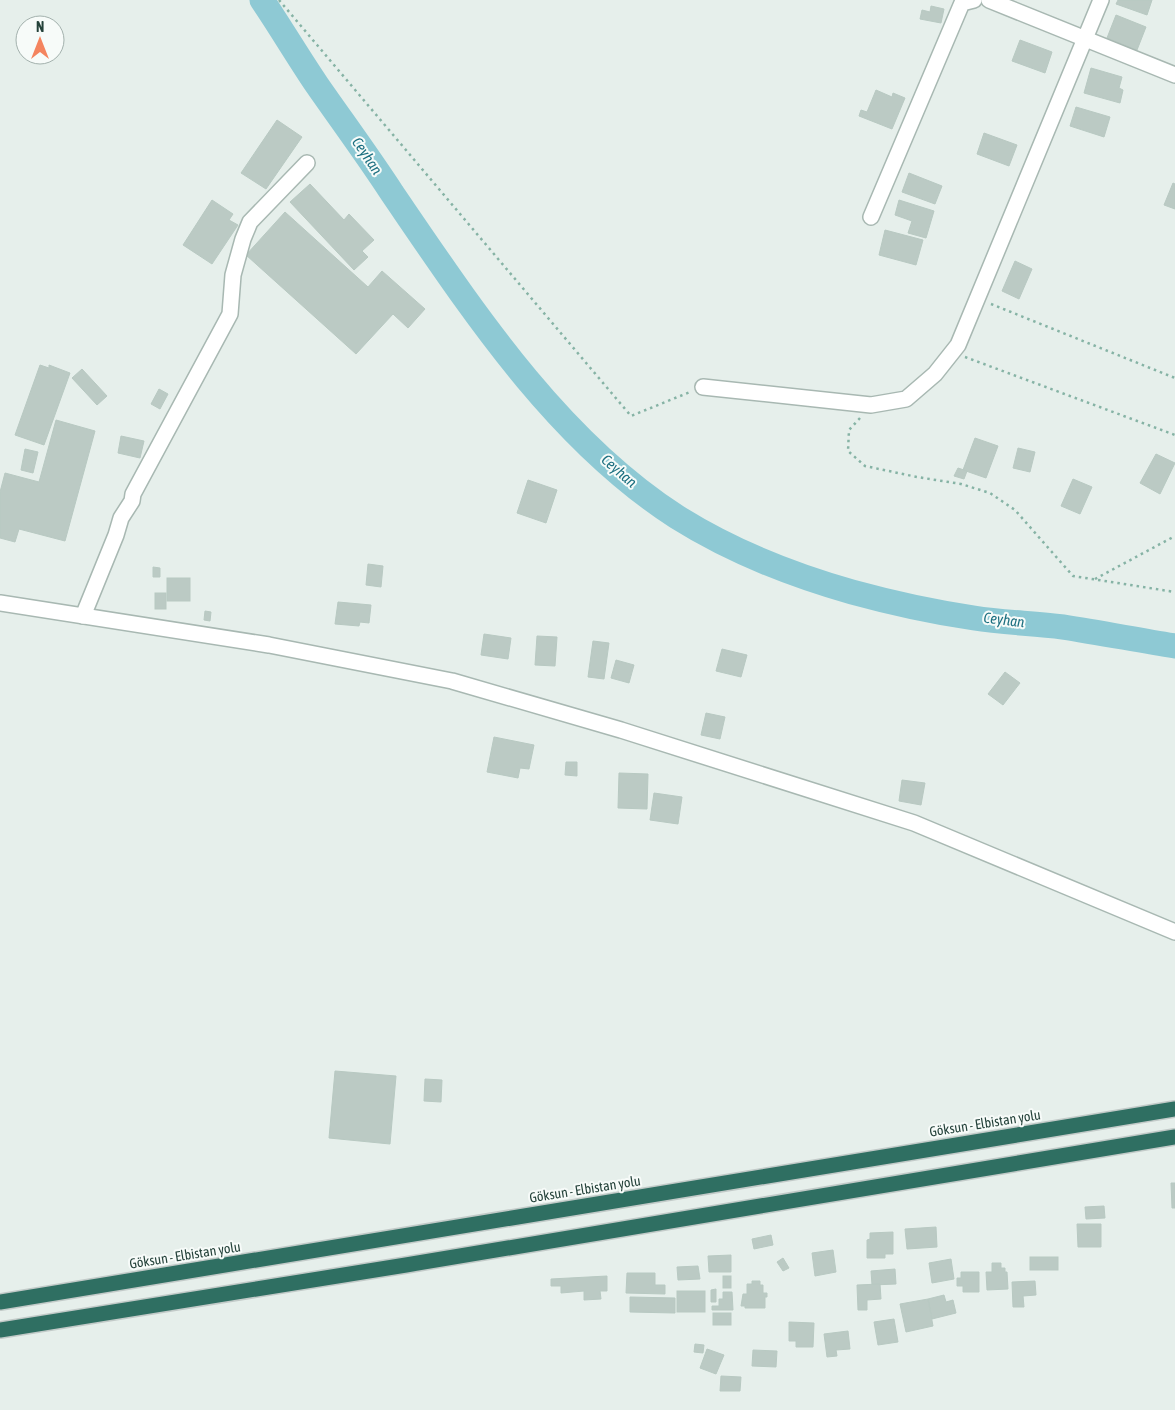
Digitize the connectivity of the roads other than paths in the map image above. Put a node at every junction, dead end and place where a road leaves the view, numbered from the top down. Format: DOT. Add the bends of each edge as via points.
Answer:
graph roads {
  1 [pos="974,0"];
  2 [pos="989,0"];
  3 [pos="1101,0"];
  4 [pos="1085,40"];
  5 [pos="1175,75"];
  6 [pos="307,163"];
  7 [pos="871,217"];
  8 [pos="703,387"];
  9 [pos="0,602"];
  10 [pos="83,616"];
  11 [pos="1175,932"];
  12 [pos="1175,1108"];
  13 [pos="1175,1137"];
  14 [pos="0,1302"];
  15 [pos="0,1330"];
  1 -- 7 [label="street" via="962,3"];
  2 -- 4 [label="street"];
  3 -- 4 [label="street"];
  4 -- 5 [label="street"];
  4 -- 8 [label="street" via="958,345 935,374 906,399 871,406"];
  6 -- 10 [label="street" via="250,222 233,274 230,314 121,518"];
  9 -- 10 [label="street"];
  10 -- 11 [label="street" via="270,645 452,681 914,822"];
  12 -- 14 [label="highway, Göksun - Elbistan yolu"];
  13 -- 15 [label="highway"];
}
